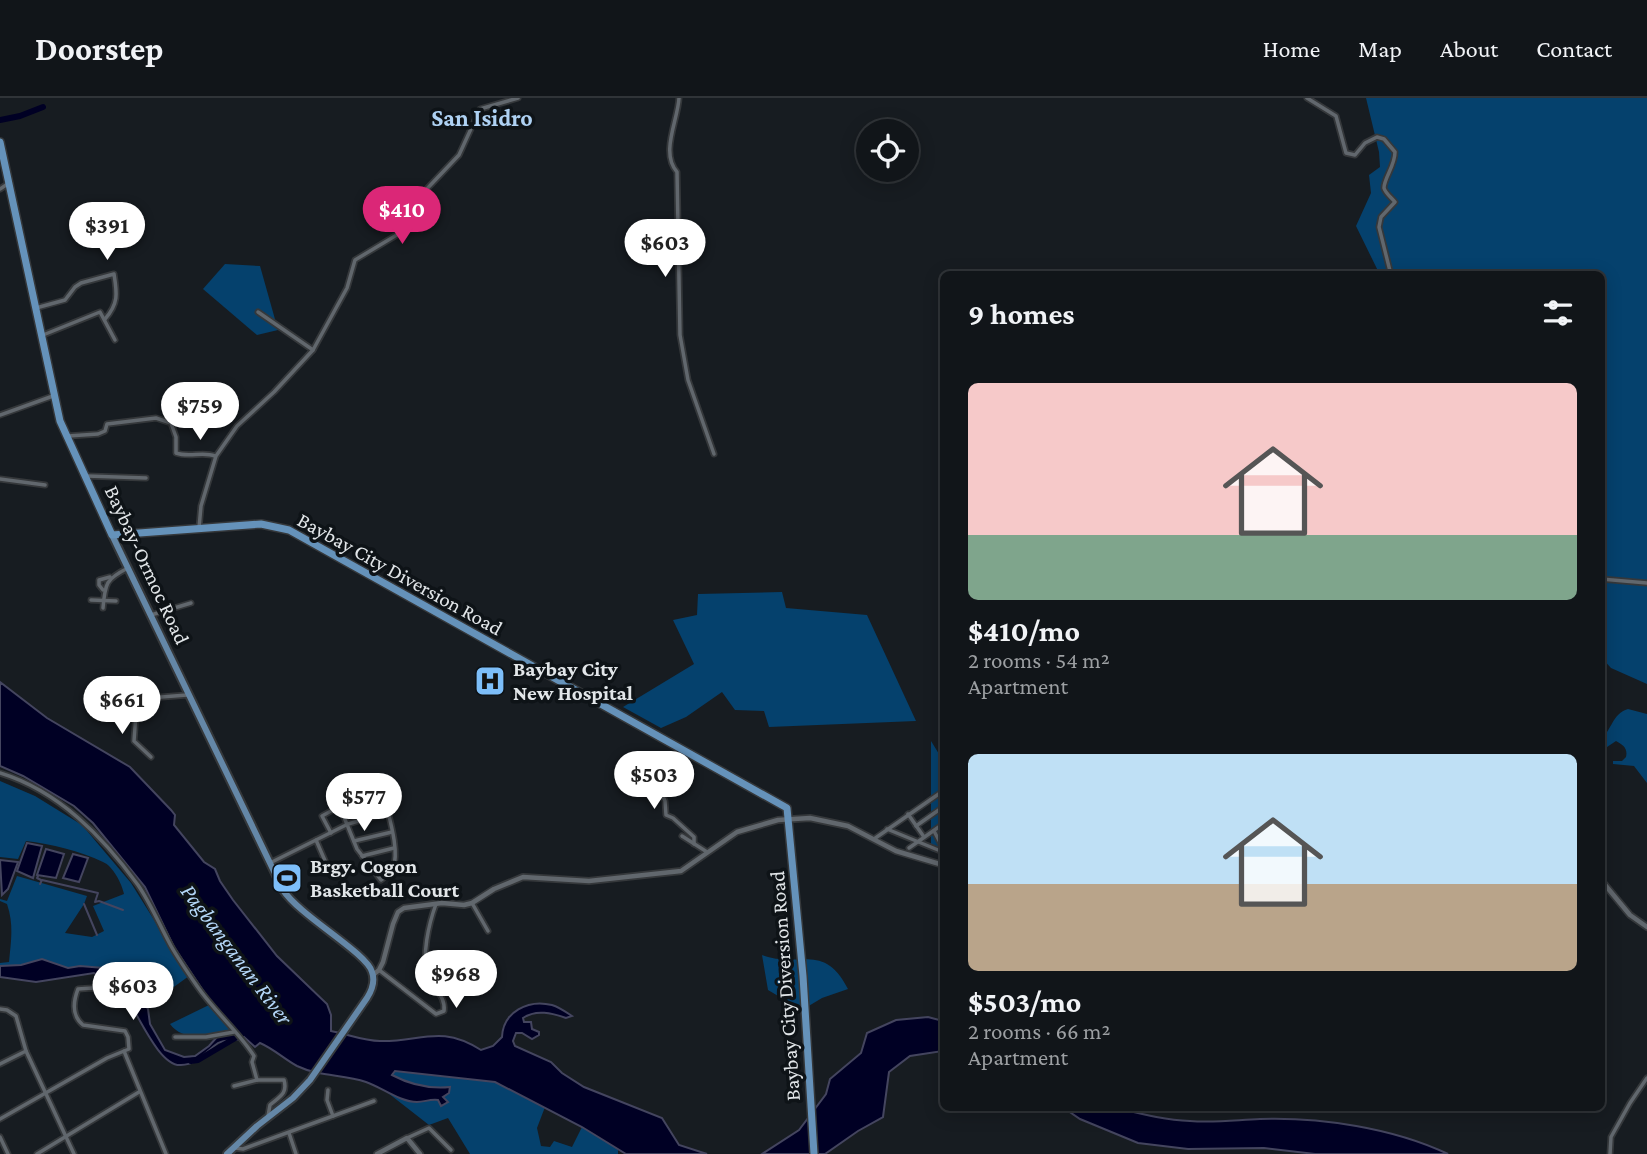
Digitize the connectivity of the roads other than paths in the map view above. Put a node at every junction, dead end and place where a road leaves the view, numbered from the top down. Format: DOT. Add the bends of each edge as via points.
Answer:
graph roads {
  1 [pos="518,98"];
  2 [pos="679,98"];
  3 [pos="1307,98"];
  4 [pos="0,142"];
  5 [pos="9,183"];
  6 [pos="0,188"];
  7 [pos="1390,271"];
  8 [pos="35,309"];
  9 [pos="258,312"];
  10 [pos="105,318"];
  11 [pos="41,336"];
  12 [pos="115,340"];
  13 [pos="313,350"];
  14 [pos="53,396"];
  15 [pos="0,415"];
  16 [pos="66,436"];
  17 [pos="714,454"];
  18 [pos="216,456"];
  19 [pos="85,475"];
  20 [pos="146,478"];
  21 [pos="0,479"];
  22 [pos="45,485"];
  23 [pos="199,528"];
  24 [pos="112,535"];
  25 [pos="128,568"];
  26 [pos="112,576"];
  27 [pos="1605,579"];
  28 [pos="1647,583"];
  29 [pos="104,590"];
  30 [pos="91,600"];
  31 [pos="103,601"];
  32 [pos="116,601"];
  33 [pos="191,603"];
  34 [pos="103,608"];
  35 [pos="151,615"];
  36 [pos="190,695"];
  37 [pos="95,698"];
  38 [pos="137,699"];
  39 [pos="151,757"];
  40 [pos="0,773"];
  41 [pos="667,784"];
  42 [pos="940,793"];
  43 [pos="335,795"];
  44 [pos="385,800"];
  45 [pos="358,801"];
  46 [pos="340,806"];
  47 [pos="940,809"];
  48 [pos="388,813"];
  49 [pos="908,814"];
  50 [pos="789,818"];
  51 [pos="348,824"];
  52 [pos="916,826"];
  53 [pos="940,826"];
  54 [pos="887,829"];
  55 [pos="934,831"];
  56 [pos="392,832"];
  57 [pos="331,833"];
  58 [pos="682,836"];
  59 [pos="924,837"];
  60 [pos="874,839"];
  61 [pos="316,840"];
  62 [pos="354,841"];
  63 [pos="918,842"];
  64 [pos="694,844"];
  65 [pos="940,844"];
  66 [pos="394,848"];
  67 [pos="909,848"];
  68 [pos="940,849"];
  69 [pos="707,852"];
  70 [pos="362,856"];
  71 [pos="270,863"];
  72 [pos="327,863"];
  73 [pos="940,864"];
  74 [pos="1605,885"];
  75 [pos="436,904"];
  76 [pos="472,904"];
  77 [pos="1647,927"];
  78 [pos="488,931"];
  79 [pos="376,973"];
  80 [pos="116,997"];
  81 [pos="0,1009"];
  82 [pos="235,1032"];
  83 [pos="175,1037"];
  84 [pos="26,1051"];
  85 [pos="124,1051"];
  86 [pos="0,1064"];
  87 [pos="1647,1078"];
  88 [pos="257,1080"];
  89 [pos="234,1086"];
  90 [pos="328,1090"];
  91 [pos="139,1092"];
  92 [pos="45,1093"];
  93 [pos="374,1101"];
  94 [pos="333,1116"];
  95 [pos="268,1117"];
  96 [pos="0,1119"];
  97 [pos="289,1133"];
  98 [pos="0,1137"];
  99 [pos="66,1137"];
  100 [pos="407,1138"];
  101 [pos="451,1150"];
  102 [pos="237,1151"];
  103 [pos="8,1154"];
  104 [pos="37,1154"];
  105 [pos="74,1154"];
  106 [pos="166,1154"];
  107 [pos="296,1154"];
  108 [pos="377,1154"];
  109 [pos="420,1154"];
  110 [pos="814,1154"];
  111 [pos="1610,1154"];
  1 -- 13 [label="street" via="480,109 459,155 422,194 415,224 355,260 348,288"];
  2 -- 17 [label="street" via="670,160 677,172 680,335 688,380"];
  3 -- 7 [label="street" via="1336,116 1349,155 1377,137 1395,152 1384,187 1395,202 1381,217 1379,227"];
  4 -- 5 [label="highway, Baybay-Ormoc Road"];
  5 -- 6 [label="street"];
  5 -- 8 [label="highway, Baybay-Ormoc Road"];
  8 -- 10 [label="street" via="65,300 75,287 114,274 115,308"];
  8 -- 11 [label="highway, Baybay-Ormoc Road"];
  9 -- 13 [label="street"];
  10 -- 11 [label="street" via="100,312"];
  10 -- 12 [label="street"];
  11 -- 14 [label="highway, Baybay-Ormoc Road"];
  13 -- 18 [label="street" via="237,426"];
  14 -- 15 [label="street"];
  14 -- 16 [label="highway, Baybay-Ormoc Road"];
  16 -- 18 [label="street" via="98,434 107,424 156,418 171,423 176,453"];
  16 -- 19 [label="highway, Baybay-Ormoc Road"];
  18 -- 23 [label="street"];
  19 -- 20 [label="street"];
  19 -- 24 [label="highway, Baybay-Ormoc Road"];
  21 -- 22 [label="street"];
  23 -- 24 [label="highway, Baybay City Diversion Road"];
  23 -- 50 [label="highway, Baybay City Diversion Road" via="261,524 289,530 785,806"];
  24 -- 25 [label="main road, Baybay-Ormoc Road"];
  25 -- 26 [label="street"];
  25 -- 35 [label="main road, Baybay-Ormoc Road"];
  26 -- 29 [label="street"];
  26 -- 29 [label="street" via="99,580"];
  27 -- 28 [label="street"];
  29 -- 31 [label="street"];
  30 -- 31 [label="street"];
  31 -- 32 [label="street"];
  31 -- 34 [label="street"];
  33 -- 35 [label="street"];
  35 -- 36 [label="main road, Baybay-Ormoc Road"];
  36 -- 38 [label="street"];
  36 -- 71 [label="main road, Baybay-Ormoc Road"];
  37 -- 38 [label="street"];
  38 -- 39 [label="street" via="134,741"];
  40 -- 82 [label="street" via="58,802 95,833 138,885 181,962"];
  41 -- 64 [label="street" via="660,789 666,816 694,836"];
  42 -- 49 [label="street"];
  43 -- 46 [label="street"];
  44 -- 48 [label="street"];
  45 -- 46 [label="street"];
  46 -- 51 [label="street"];
  46 -- 57 [label="street" via="322,816"];
  47 -- 52 [label="street"];
  48 -- 51 [label="street"];
  48 -- 56 [label="street"];
  49 -- 52 [label="street"];
  49 -- 54 [label="street"];
  50 -- 60 [label="street" via="848,826"];
  50 -- 69 [label="street" via="740,831"];
  50 -- 110 [label="highway, Baybay City Diversion Road"];
  51 -- 57 [label="street"];
  51 -- 62 [label="street"];
  52 -- 59 [label="street"];
  53 -- 55 [label="street"];
  54 -- 60 [label="street"];
  54 -- 63 [label="street"];
  55 -- 59 [label="street"];
  55 -- 65 [label="street"];
  56 -- 62 [label="street"];
  56 -- 66 [label="street"];
  57 -- 61 [label="street"];
  58 -- 64 [label="street"];
  59 -- 63 [label="street"];
  60 -- 73 [label="street"];
  61 -- 71 [label="street"];
  61 -- 72 [label="street"];
  62 -- 70 [label="street"];
  63 -- 67 [label="street"];
  63 -- 68 [label="street"];
  64 -- 69 [label="street"];
  66 -- 70 [label="street"];
  66 -- 70 [label="street" via="393,870 381,880"];
  69 -- 76 [label="street" via="679,871 586,881 518,878"];
  71 -- 79 [label="main road, Baybay-Ormoc Road" via="290,900"];
  74 -- 77 [label="street" via="1630,915"];
  75 -- 76 [label="street"];
  75 -- 79 [label="street" via="398,912"];
  75 -- 79 [label="street" via="428,925 427,968 443,998 443,1011 436,1014"];
  76 -- 78 [label="street"];
  79 -- 95 [label="main road" via="371,992 310,1080"];
  80 -- 85 [label="street" via="82,988 77,991 74,1009 83,1025 125,1031 129,1046"];
  81 -- 84 [label="street" via="16,1016"];
  82 -- 83 [label="street"];
  82 -- 88 [label="street" via="254,1056"];
  84 -- 86 [label="street"];
  84 -- 92 [label="street"];
  85 -- 91 [label="street"];
  85 -- 92 [label="street"];
  87 -- 111 [label="street" via="1611,1137"];
  88 -- 89 [label="street"];
  88 -- 95 [label="street" via="284,1080 286,1085 282,1097 270,1105"];
  90 -- 94 [label="street"];
  91 -- 99 [label="street"];
  91 -- 106 [label="street"];
  92 -- 96 [label="street"];
  92 -- 99 [label="street"];
  93 -- 94 [label="street"];
  94 -- 97 [label="street"];
  95 -- 102 [label="main road"];
  97 -- 102 [label="street"];
  97 -- 107 [label="street"];
  98 -- 103 [label="street"];
  99 -- 104 [label="street"];
  99 -- 105 [label="street"];
  100 -- 101 [label="street" via="429,1128"];
  100 -- 108 [label="street"];
  100 -- 109 [label="street"];
}
